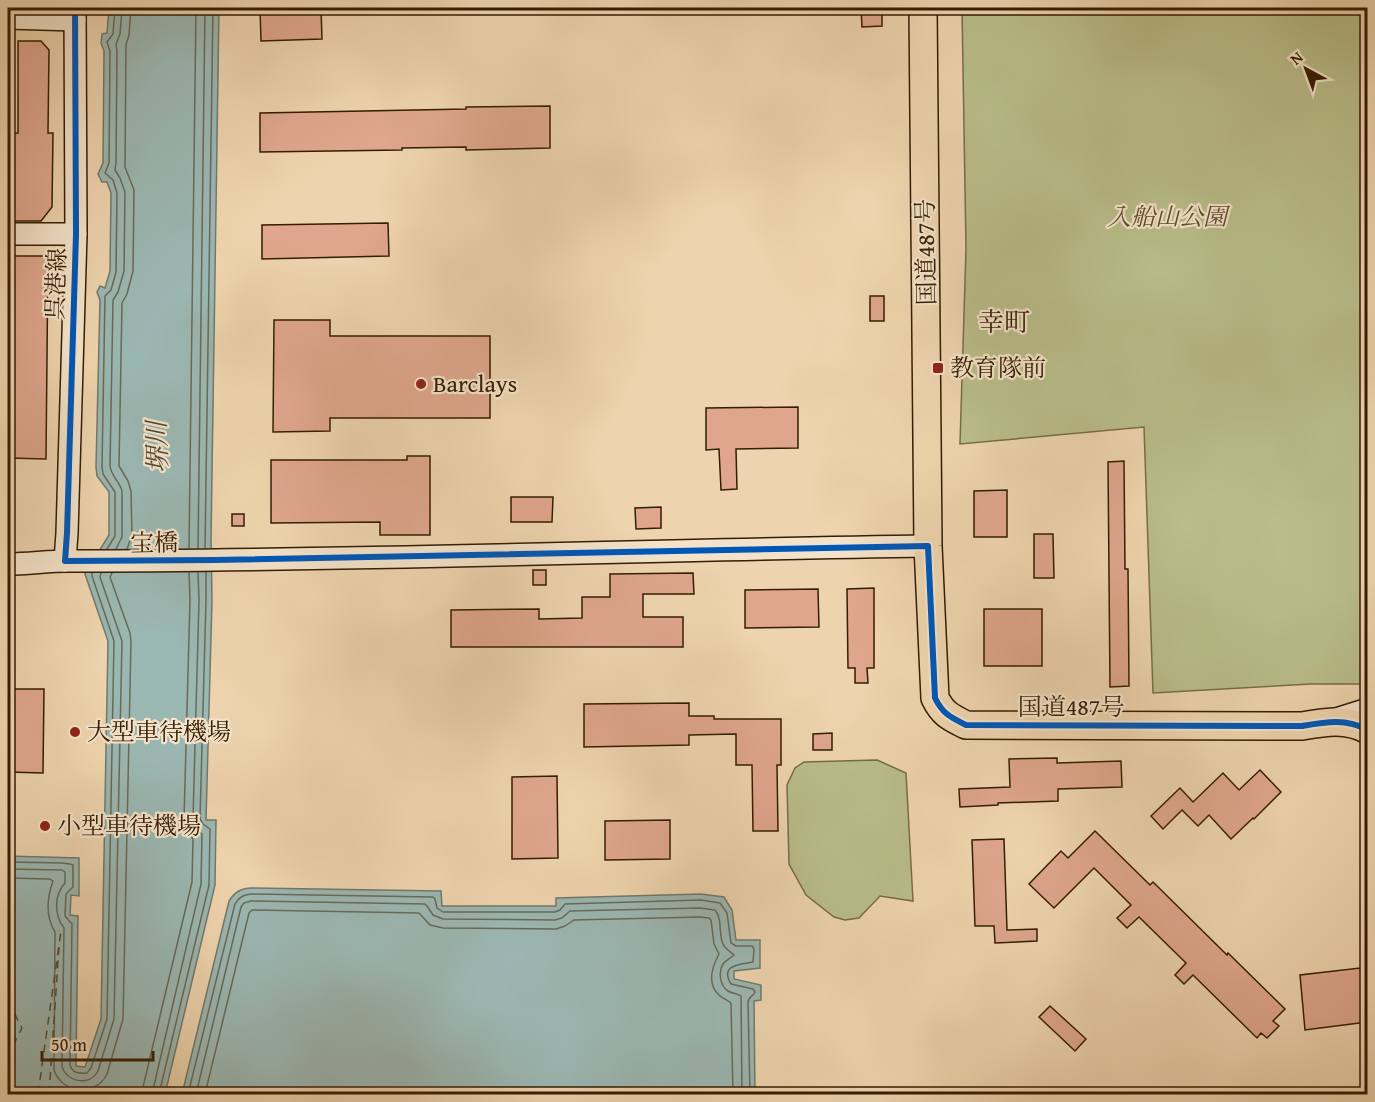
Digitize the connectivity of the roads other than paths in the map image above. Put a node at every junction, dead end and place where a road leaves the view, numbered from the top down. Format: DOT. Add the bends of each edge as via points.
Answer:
graph roads {
  1 [pos="923,8"];
  2 [pos="75,14"];
  3 [pos="8,18"];
  4 [pos="8,234"];
  5 [pos="76,234"];
  6 [pos="928,546"];
  7 [pos="65,561"];
  8 [pos="8,564"];
  9 [pos="1368,709"];
  10 [pos="1330,722"];
  11 [pos="1368,730"];
  1 -- 6 [label="highway, 国道487号"];
  2 -- 3 [label="street"];
  2 -- 5 [label="street, 呉港線"];
  4 -- 5 [label="street"];
  5 -- 7 [label="street, 呉港線"];
  6 -- 7 [label="street, 宝橋"];
  6 -- 10 [label="highway, 国道487号" via="935,698 949,717 966,724 991,725 1302,726"];
  7 -- 8 [label="street, 宝橋"];
  9 -- 10 [label="street"];
  10 -- 11 [label="highway, 国道487号"];
}
